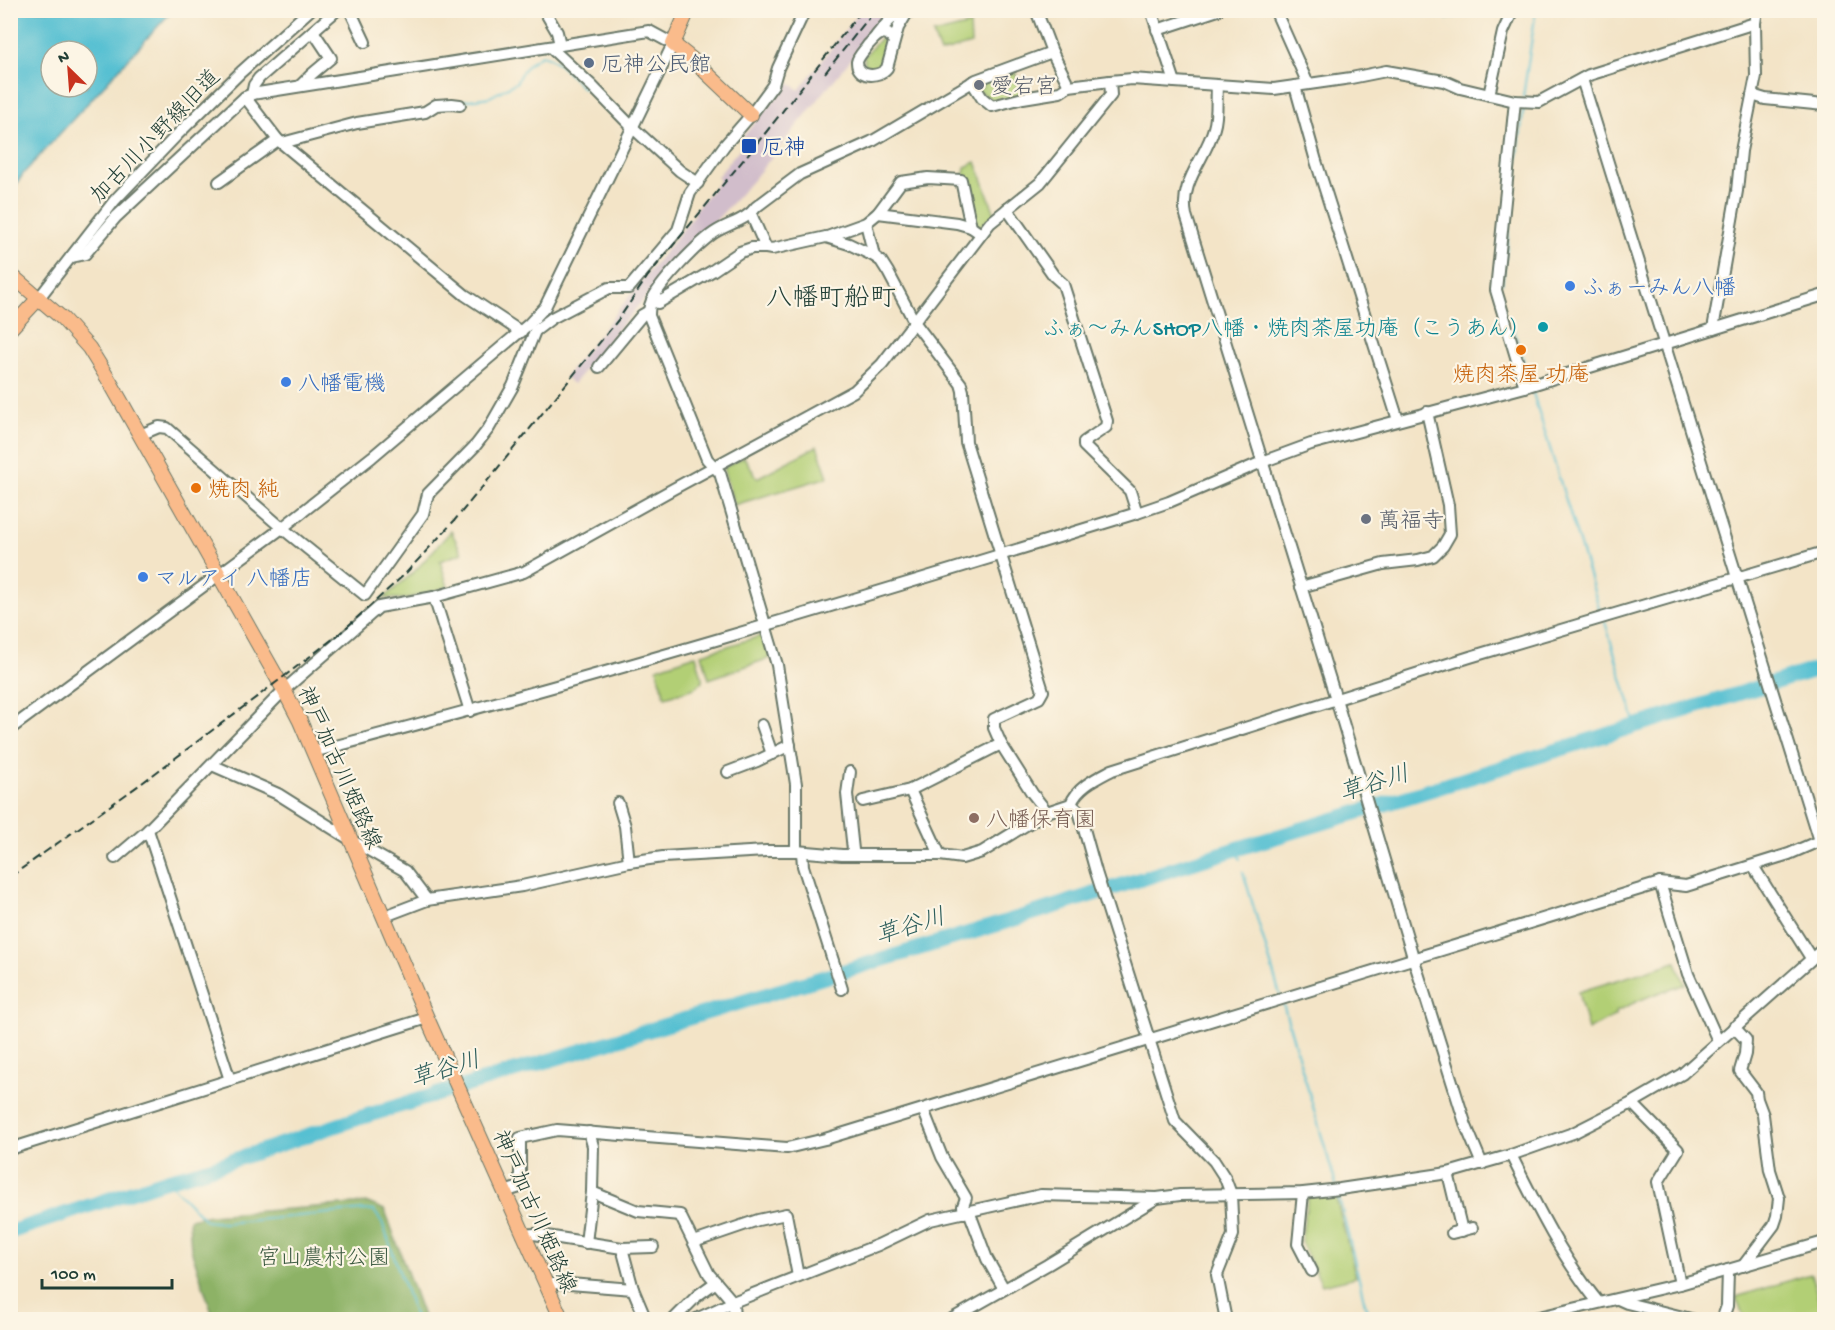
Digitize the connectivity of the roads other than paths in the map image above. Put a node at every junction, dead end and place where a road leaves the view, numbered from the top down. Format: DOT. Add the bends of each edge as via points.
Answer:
graph roads {
  1 [pos="310,10"];
  2 [pos="337,10"];
  3 [pos="350,10"];
  4 [pos="544,10"];
  5 [pos="688,10"];
  6 [pos="805,10"];
  7 [pos="1036,10"];
  8 [pos="1151,10"];
  9 [pos="1218,10"];
  10 [pos="1275,10"];
  11 [pos="1513,10"];
  12 [pos="1757,10"];
  13 [pos="912,12"];
  14 [pos="1755,23"];
  15 [pos="1157,30"];
  16 [pos="313,31"];
  17 [pos="874,38"];
  18 [pos="894,41"];
  19 [pos="365,42"];
  20 [pos="673,44"];
  21 [pos="555,46"];
  22 [pos="1052,52"];
  23 [pos="1582,79"];
  24 [pos="1110,81"];
  25 [pos="972,82"];
  26 [pos="1174,82"];
  27 [pos="1308,84"];
  28 [pos="300,86"];
  29 [pos="1069,86"];
  30 [pos="1217,86"];
  31 [pos="1295,86"];
  32 [pos="248,95"];
  33 [pos="1490,95"];
  34 [pos="1752,95"];
  35 [pos="1818,100"];
  36 [pos="1515,101"];
  37 [pos="460,105"];
  38 [pos="751,115"];
  39 [pos="632,127"];
  40 [pos="280,141"];
  41 [pos="219,182"];
  42 [pos="698,183"];
  43 [pos="1007,209"];
  44 [pos="878,213"];
  45 [pos="751,214"];
  46 [pos="866,223"];
  47 [pos="971,227"];
  48 [pos="981,234"];
  49 [pos="826,237"];
  50 [pos="766,249"];
  51 [pos="874,256"];
  52 [pos="71,257"];
  53 [pos="677,269"];
  54 [pos="10,274"];
  55 [pos="690,284"];
  56 [pos="1824,295"];
  57 [pos="39,298"];
  58 [pos="651,305"];
  59 [pos="915,323"];
  60 [pos="10,329"];
  61 [pos="528,329"];
  62 [pos="1713,329"];
  63 [pos="1665,345"];
  64 [pos="599,367"];
  65 [pos="1525,387"];
  66 [pos="1427,412"];
  67 [pos="1398,420"];
  68 [pos="140,435"];
  69 [pos="1262,462"];
  70 [pos="714,467"];
  71 [pos="1137,513"];
  72 [pos="282,528"];
  73 [pos="1824,552"];
  74 [pos="1000,555"];
  75 [pos="219,575"];
  76 [pos="1738,578"];
  77 [pos="1301,587"];
  78 [pos="434,597"];
  79 [pos="766,627"];
  80 [pos="284,690"];
  81 [pos="1336,699"];
  82 [pos="470,711"];
  83 [pos="762,725"];
  84 [pos="10,729"];
  85 [pos="1001,744"];
  86 [pos="790,745"];
  87 [pos="313,752"];
  88 [pos="772,754"];
  89 [pos="212,765"];
  90 [pos="728,772"];
  91 [pos="850,772"];
  92 [pos="910,790"];
  93 [pos="863,801"];
  94 [pos="618,803"];
  95 [pos="1071,804"];
  96 [pos="1047,812"];
  97 [pos="1824,817"];
  98 [pos="1814,824"];
  99 [pos="148,830"];
  100 [pos="351,840"];
  101 [pos="799,851"];
  102 [pos="852,855"];
  103 [pos="940,855"];
  104 [pos="114,858"];
  105 [pos="629,862"];
  106 [pos="1754,866"];
  107 [pos="1660,883"];
  108 [pos="427,900"];
  109 [pos="385,916"];
  110 [pos="1824,948"];
  111 [pos="1413,957"];
  112 [pos="1811,958"];
  113 [pos="842,990"];
  114 [pos="428,1018"];
  115 [pos="1734,1027"];
  116 [pos="1149,1039"];
  117 [pos="1718,1041"];
  118 [pos="230,1080"];
  119 [pos="1632,1103"];
  120 [pos="923,1109"];
  121 [pos="589,1132"];
  122 [pos="10,1149"];
  123 [pos="1511,1155"];
  124 [pos="1482,1164"];
  125 [pos="1448,1173"];
  126 [pos="504,1192"];
  127 [pos="592,1192"];
  128 [pos="1303,1193"];
  129 [pos="1231,1194"];
  130 [pos="1157,1198"];
  131 [pos="966,1212"];
  132 [pos="1462,1231"];
  133 [pos="523,1235"];
  134 [pos="694,1242"];
  135 [pos="1824,1242"];
  136 [pos="586,1243"];
  137 [pos="653,1247"];
  138 [pos="622,1248"];
  139 [pos="1743,1266"];
  140 [pos="1728,1270"];
  141 [pos="1312,1271"];
  142 [pos="798,1276"];
  143 [pos="716,1282"];
  144 [pos="1680,1284"];
  145 [pos="546,1286"];
  146 [pos="633,1289"];
  147 [pos="1004,1289"];
  148 [pos="1617,1299"];
  149 [pos="733,1302"];
  150 [pos="1598,1302"];
  151 [pos="562,1320"];
  152 [pos="646,1320"];
  153 [pos="673,1320"];
  154 [pos="694,1320"];
  155 [pos="734,1320"];
  156 [pos="950,1320"];
  157 [pos="1227,1320"];
  158 [pos="1526,1320"];
  159 [pos="1695,1320"];
  160 [pos="1722,1320"];
  1 -- 52 [label="street, 加古川小野線旧道" via="177,135 115,200"];
  2 -- 16 [label="street"];
  3 -- 19 [label="street"];
  4 -- 21 [label="street" via="556,32"];
  5 -- 20 [label="main road"];
  6 -- 38 [label="street" via="773,85"];
  7 -- 22 [label="street"];
  8 -- 15 [label="street"];
  9 -- 15 [label="street"];
  10 -- 27 [label="street"];
  11 -- 33 [label="street" via="1503,32"];
  12 -- 14 [label="street"];
  13 -- 17 [label="street" via="895,15"];
  13 -- 18 [label="street" via="898,28"];
  14 -- 23 [label="street"];
  14 -- 34 [label="street" via="1756,76"];
  15 -- 26 [label="street"];
  16 -- 28 [label="street" via="331,58"];
  16 -- 32 [label="street" via="260,78"];
  17 -- 18 [label="street" via="884,33"];
  17 -- 18 [label="street" via="857,65 869,75 876,76 887,68"];
  20 -- 21 [label="street" via="649,31"];
  20 -- 38 [label="main road"];
  20 -- 39 [label="street"];
  21 -- 28 [label="street"];
  21 -- 39 [label="street"];
  22 -- 25 [label="street"];
  22 -- 29 [label="street"];
  23 -- 36 [label="street" via="1539,102"];
  23 -- 63 [label="street"];
  24 -- 26 [label="street"];
  24 -- 29 [label="street"];
  24 -- 43 [label="street" via="1111,94 1068,149 1040,183"];
  25 -- 29 [label="street" via="992,106 1060,92"];
  25 -- 45 [label="street" via="871,142 800,174"];
  26 -- 30 [label="street"];
  27 -- 31 [label="street"];
  27 -- 33 [label="street" via="1386,71 1444,81"];
  28 -- 32 [label="street"];
  30 -- 31 [label="street"];
  30 -- 69 [label="street" via="1215,125 1184,194 1184,205"];
  31 -- 67 [label="street"];
  32 -- 40 [label="street"];
  32 -- 52 [label="street" via="116,217 85,254"];
  33 -- 36 [label="street"];
  34 -- 35 [label="street" via="1765,99"];
  34 -- 62 [label="street"];
  36 -- 65 [label="street" via="1496,290"];
  37 -- 40 [label="street" via="436,105 425,112"];
  38 -- 42 [label="street"];
  39 -- 42 [label="street"];
  39 -- 61 [label="street" via="545,307"];
  40 -- 41 [label="street"];
  40 -- 61 [label="street" via="465,295"];
  42 -- 61 [label="street" via="690,193 678,230 629,288 609,288"];
  43 -- 48 [label="street"];
  43 -- 71 [label="street" via="1063,284 1107,421 1107,427 1084,441 1084,446 1130,491"];
  44 -- 46 [label="street"];
  44 -- 47 [label="street"];
  44 -- 47 [label="street" via="901,182 928,178 961,180"];
  45 -- 50 [label="street"];
  45 -- 53 [label="street" via="717,231"];
  46 -- 49 [label="street"];
  46 -- 51 [label="street"];
  47 -- 48 [label="street"];
  48 -- 59 [label="street"];
  49 -- 50 [label="street"];
  49 -- 51 [label="street"];
  50 -- 55 [label="street" via="746,249"];
  51 -- 59 [label="street" via="888,272"];
  52 -- 57 [label="street, 加古川小野線旧道"];
  53 -- 55 [label="street"];
  53 -- 58 [label="street"];
  54 -- 57 [label="main road, 神戸加古川姫路線"];
  55 -- 58 [label="street"];
  56 -- 62 [label="street"];
  57 -- 60 [label="main road"];
  57 -- 68 [label="main road, 神戸加古川姫路線" via="89,348"];
  58 -- 64 [label="street"];
  58 -- 70 [label="street" via="649,316 707,459"];
  59 -- 70 [label="street" via="854,391"];
  59 -- 74 [label="street" via="961,384 966,442"];
  61 -- 72 [label="street"];
  61 -- 72 [label="street" via="513,386 489,428 428,494 423,514 365,595"];
  62 -- 63 [label="street"];
  63 -- 65 [label="street"];
  63 -- 76 [label="street"];
  65 -- 66 [label="street"];
  66 -- 67 [label="street"];
  66 -- 77 [label="street" via="1448,505 1450,534 1443,546 1433,556 1383,564"];
  67 -- 69 [label="street"];
  68 -- 72 [label="street" via="167,428"];
  68 -- 75 [label="main road, 神戸加古川姫路線"];
  69 -- 71 [label="street"];
  69 -- 77 [label="street"];
  70 -- 78 [label="street" via="524,572"];
  70 -- 79 [label="street" via="720,473"];
  71 -- 74 [label="street"];
  72 -- 75 [label="street"];
  73 -- 76 [label="street"];
  74 -- 79 [label="street"];
  74 -- 85 [label="street" via="1043,691 1039,698 994,719 993,728"];
  75 -- 80 [label="main road, 神戸加古川姫路線"];
  75 -- 84 [label="street"];
  76 -- 81 [label="street"];
  76 -- 98 [label="street"];
  77 -- 81 [label="street"];
  78 -- 80 [label="street" via="379,607"];
  78 -- 82 [label="street"];
  79 -- 82 [label="street"];
  79 -- 86 [label="street" via="777,665"];
  80 -- 87 [label="main road, 神戸加古川姫路線"];
  80 -- 89 [label="street"];
  81 -- 95 [label="street" via="1112,770 1092,780 1074,796"];
  81 -- 111 [label="street"];
  82 -- 87 [label="street"];
  83 -- 88 [label="street"];
  85 -- 92 [label="street"];
  85 -- 96 [label="street"];
  86 -- 88 [label="street"];
  86 -- 101 [label="street"];
  87 -- 100 [label="main road, 神戸加古川姫路線"];
  88 -- 90 [label="street"];
  89 -- 99 [label="street"];
  89 -- 100 [label="street" via="278,794"];
  91 -- 102 [label="street" via="847,794"];
  92 -- 93 [label="street" via="876,802"];
  92 -- 103 [label="street"];
  94 -- 105 [label="street"];
  95 -- 96 [label="street"];
  95 -- 116 [label="street" via="1079,811"];
  96 -- 103 [label="street" via="982,852 962,858"];
  97 -- 98 [label="street"];
  98 -- 106 [label="street" via="1819,841"];
  99 -- 104 [label="street"];
  99 -- 118 [label="street"];
  100 -- 108 [label="street" via="405,872"];
  100 -- 109 [label="main road, 神戸加古川姫路線"];
  101 -- 102 [label="street"];
  101 -- 105 [label="street"];
  101 -- 113 [label="street"];
  102 -- 103 [label="street"];
  105 -- 108 [label="street" via="522,886"];
  106 -- 107 [label="street" via="1686,886"];
  106 -- 112 [label="street"];
  107 -- 111 [label="street"];
  107 -- 117 [label="street" via="1688,974"];
  108 -- 109 [label="street"];
  109 -- 114 [label="main road, 神戸加古川姫路線"];
  110 -- 112 [label="street"];
  111 -- 116 [label="street"];
  111 -- 124 [label="street" via="1466,1126"];
  112 -- 115 [label="street"];
  114 -- 118 [label="street"];
  114 -- 126 [label="main road, 神戸加古川姫路線"];
  115 -- 117 [label="street"];
  115 -- 139 [label="street" via="1746,1040 1740,1071 1756,1092 1779,1198 1774,1225"];
  116 -- 120 [label="street"];
  116 -- 129 [label="street" via="1175,1121 1214,1161"];
  117 -- 119 [label="street" via="1682,1074"];
  118 -- 122 [label="street"];
  119 -- 123 [label="street" via="1573,1133"];
  119 -- 144 [label="street" via="1678,1150 1658,1182"];
  120 -- 121 [label="street" via="787,1148"];
  120 -- 131 [label="street" via="942,1158 966,1198"];
  121 -- 126 [label="street" via="557,1130 520,1138 520,1186"];
  121 -- 127 [label="street" via="593,1146"];
  123 -- 124 [label="street"];
  123 -- 150 [label="street" via="1534,1202"];
  124 -- 125 [label="street"];
  125 -- 128 [label="street"];
  125 -- 132 [label="street"];
  126 -- 133 [label="main road, 神戸加古川姫路線"];
  127 -- 134 [label="street" via="638,1211 680,1215"];
  127 -- 136 [label="street"];
  128 -- 129 [label="street"];
  128 -- 141 [label="street" via="1298,1244"];
  129 -- 130 [label="street"];
  129 -- 157 [label="street" via="1233,1235 1217,1275"];
  130 -- 131 [label="street" via="1041,1196"];
  130 -- 147 [label="street"];
  131 -- 142 [label="street" via="930,1220"];
  131 -- 147 [label="street"];
  133 -- 136 [label="street"];
  133 -- 145 [label="main road, 神戸加古川姫路線"];
  134 -- 142 [label="street" via="786,1214"];
  134 -- 143 [label="street"];
  135 -- 139 [label="street"];
  136 -- 138 [label="street"];
  137 -- 138 [label="street"];
  138 -- 146 [label="street"];
  139 -- 140 [label="street"];
  140 -- 144 [label="street"];
  140 -- 160 [label="street" via="1727,1306"];
  142 -- 149 [label="street"];
  143 -- 149 [label="street"];
  143 -- 153 [label="street"];
  144 -- 148 [label="street"];
  145 -- 146 [label="street" via="556,1283"];
  145 -- 151 [label="main road, 神戸加古川姫路線"];
  146 -- 152 [label="street"];
  147 -- 156 [label="street"];
  148 -- 150 [label="street"];
  148 -- 159 [label="street"];
  149 -- 154 [label="street"];
  149 -- 155 [label="street"];
  150 -- 158 [label="street"];
}
